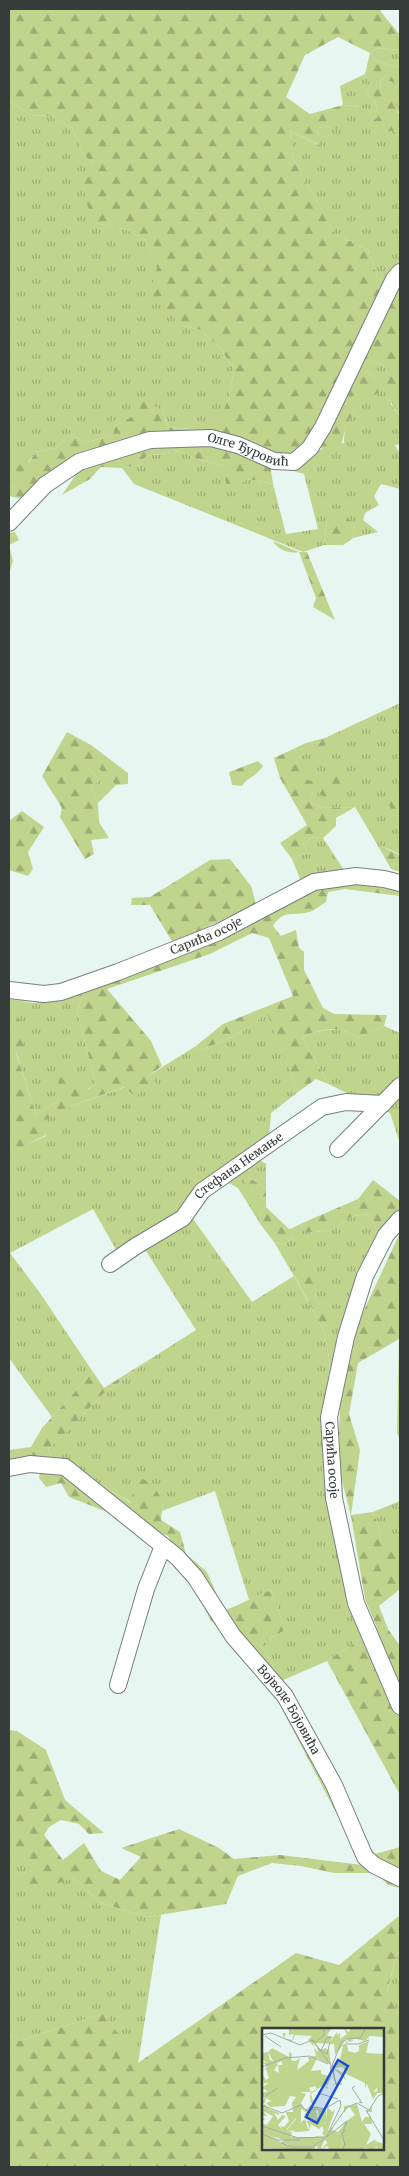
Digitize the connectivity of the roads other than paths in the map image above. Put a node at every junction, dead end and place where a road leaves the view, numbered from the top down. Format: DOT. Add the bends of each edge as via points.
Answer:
graph roads {
  1 [pos="400,272"];
  2 [pos="9,523"];
  3 [pos="400,883"];
  4 [pos="9,990"];
  5 [pos="400,1086"];
  6 [pos="383,1104"];
  7 [pos="338,1149"];
  8 [pos="400,1219"];
  9 [pos="110,1264"];
  10 [pos="9,1468"];
  11 [pos="163,1546"];
  12 [pos="118,1685"];
  13 [pos="400,1706"];
  14 [pos="400,1878"];
  1 -- 2 [label="street, Олге Ђуровић" via="323,427 310,448 294,462 274,460 211,438 150,440 79,462 45,485"];
  3 -- 4 [label="street, Сарића осоје" via="356,876 314,882 219,932 118,972 60,992 44,994"];
  5 -- 6 [label="street"];
  6 -- 7 [label="street"];
  6 -- 9 [label="street, Стефана Немање" via="346,1102 322,1107 202,1191 183,1218"];
  8 -- 13 [label="street, Сарића осоје" via="386,1235 365,1276 346,1337 329,1418 334,1498 356,1604"];
  10 -- 11 [label="street, Војводе Бојовића" via="30,1464 65,1467"];
  11 -- 12 [label="street" via="146,1589"];
  11 -- 14 [label="street, Војводе Бојовића" via="178,1557 195,1577 233,1636 285,1696 334,1785 366,1857 374,1865"];
}
